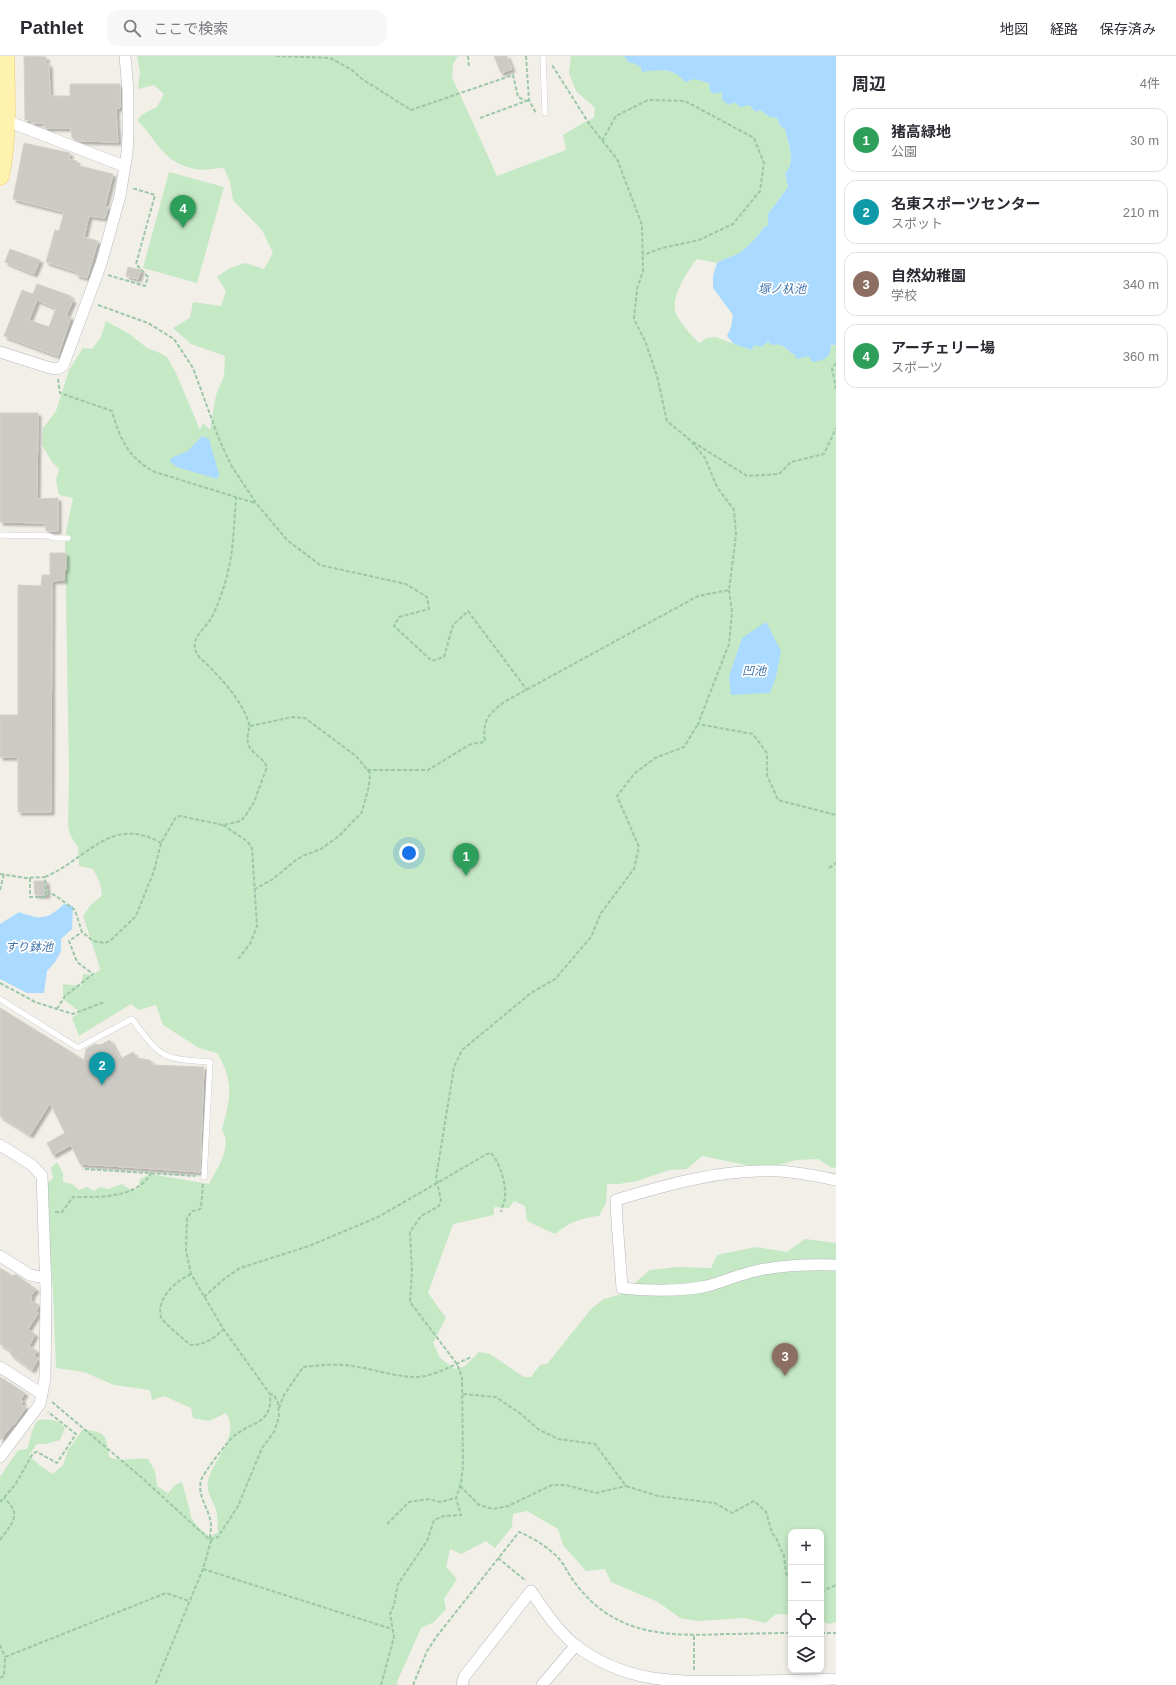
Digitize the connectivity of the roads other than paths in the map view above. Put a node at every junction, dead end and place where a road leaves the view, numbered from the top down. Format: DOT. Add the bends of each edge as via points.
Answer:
graph roads {
  1 [pos="5,56"];
  2 [pos="125,56"];
  3 [pos="543,56"];
  4 [pos="545,113"];
  5 [pos="4,122"];
  6 [pos="124,166"];
  7 [pos="0,176"];
  8 [pos="0,352"];
  9 [pos="0,535"];
  10 [pos="68,538"];
  11 [pos="0,999"];
  12 [pos="0,1145"];
  13 [pos="204,1177"];
  14 [pos="836,1180"];
  15 [pos="0,1256"];
  16 [pos="836,1264"];
  17 [pos="45,1278"];
  18 [pos="0,1367"];
  19 [pos="41,1399"];
  20 [pos="0,1457"];
  21 [pos="576,1645"];
  22 [pos="836,1679"];
  23 [pos="811,1683"];
  24 [pos="462,1685"];
  25 [pos="542,1685"];
  1 -- 5 [label="main road"];
  2 -- 6 [label="street" via="128,135"];
  3 -- 4 [label="lane"];
  5 -- 6 [label="street"];
  5 -- 7 [label="main road" via="4,158"];
  6 -- 8 [label="street" via="107,247 63,366 57,369"];
  9 -- 10 [label="lane"];
  11 -- 13 [label="lane" via="78,1048 132,1019 149,1043 166,1057 210,1062"];
  12 -- 17 [label="street" via="32,1165 42,1176"];
  14 -- 16 [label="street" via="778,1171 717,1174 683,1180 616,1200 622,1288 672,1291 707,1286 767,1269"];
  15 -- 17 [label="street" via="30,1275"];
  17 -- 19 [label="street" via="45,1378"];
  18 -- 19 [label="street"];
  19 -- 20 [label="street"];
  21 -- 23 [label="street" via="603,1663 628,1674 661,1681"];
  21 -- 24 [label="street" via="554,1623 531,1591 464,1677"];
  21 -- 25 [label="street"];
  22 -- 23 [label="street"];
}
